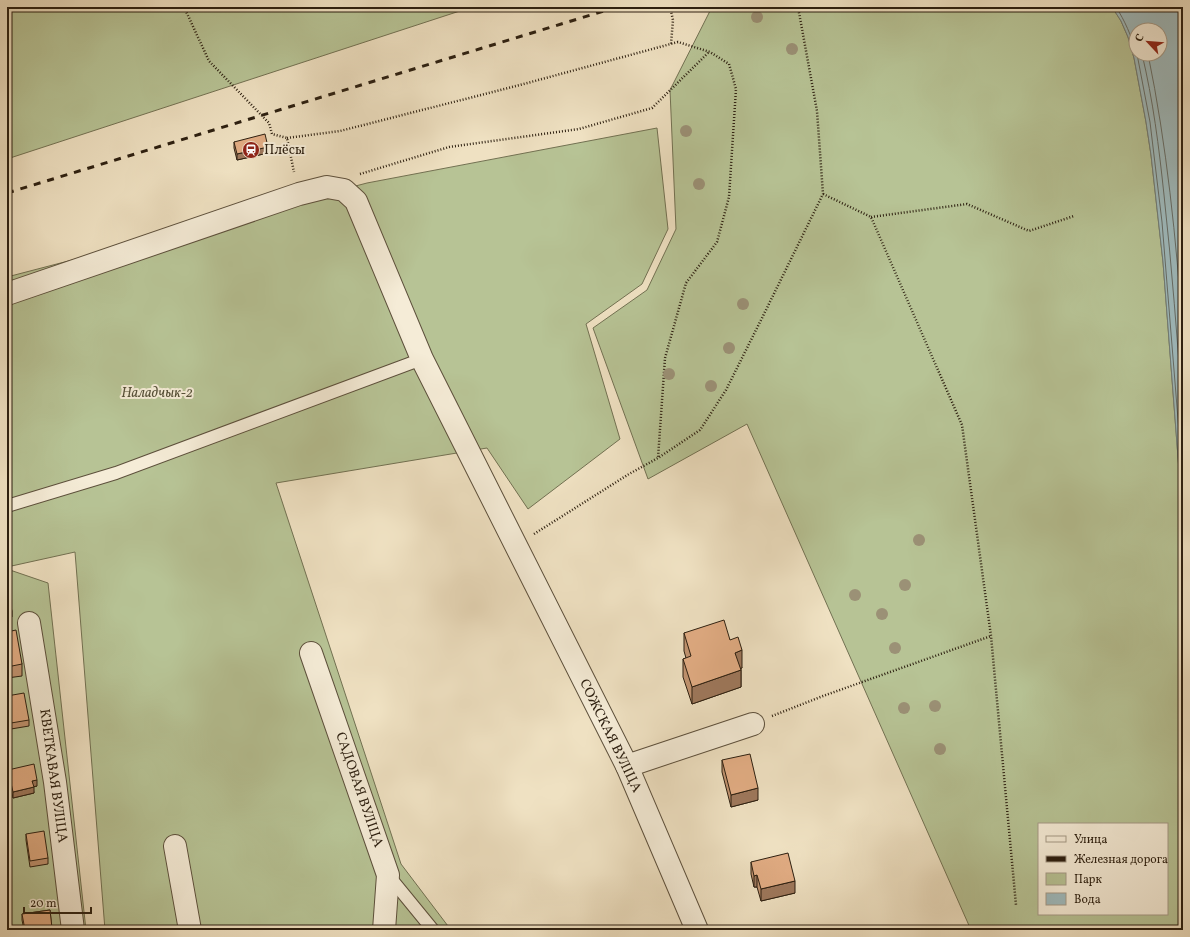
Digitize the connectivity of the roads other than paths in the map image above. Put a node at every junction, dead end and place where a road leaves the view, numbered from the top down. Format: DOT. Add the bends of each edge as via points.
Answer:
graph roads {
  1 [pos="7,294"];
  2 [pos="422,359"];
  3 [pos="7,506"];
  4 [pos="29,623"];
  5 [pos="310,653"];
  6 [pos="753,724"];
  7 [pos="627,766"];
  8 [pos="175,846"];
  9 [pos="388,875"];
  10 [pos="73,930"];
  11 [pos="190,930"];
  12 [pos="384,930"];
  13 [pos="432,930"];
  14 [pos="697,930"];
  1 -- 2 [label="street, СОЖСКАЯ ВУЛІЦА" via="299,194 327,187 344,190 356,200"];
  2 -- 3 [label="lane" via="116,473"];
  2 -- 7 [label="street, СОЖСКАЯ ВУЛІЦА"];
  4 -- 10 [label="street, КВЕТКАВАЯ ВУЛІЦА" via="55,782"];
  5 -- 9 [label="street, САДОВАЯ ВУЛІЦА"];
  6 -- 7 [label="street"];
  7 -- 14 [label="street, СОЖСКАЯ ВУЛІЦА"];
  8 -- 11 [label="street"];
  9 -- 12 [label="street, САДОВАЯ ВУЛІЦА"];
  9 -- 13 [label="lane"];
}
